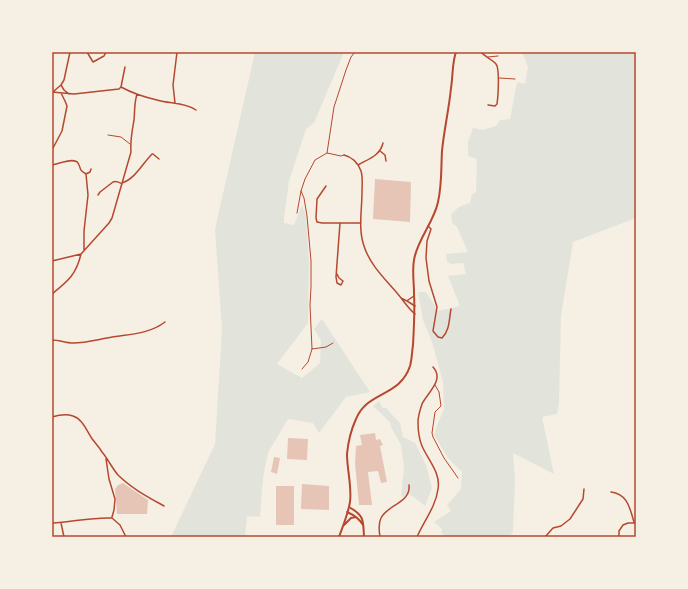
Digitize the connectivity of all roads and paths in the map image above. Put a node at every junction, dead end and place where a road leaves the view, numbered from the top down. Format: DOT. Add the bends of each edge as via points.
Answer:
graph roads {
  1 [pos="70,52"];
  2 [pos="87,52"];
  3 [pos="106,52"];
  4 [pos="177,52"];
  5 [pos="355,52"];
  6 [pos="456,52"];
  7 [pos="469,52"];
  8 [pos="474,52"];
  9 [pos="481,52"];
  10 [pos="498,56"];
  11 [pos="488,58"];
  12 [pos="125,67"];
  13 [pos="498,78"];
  14 [pos="515,79"];
  15 [pos="61,85"];
  16 [pos="121,87"];
  17 [pos="53,92"];
  18 [pos="61,93"];
  19 [pos="69,94"];
  20 [pos="137,94"];
  21 [pos="174,103"];
  22 [pos="488,105"];
  23 [pos="196,110"];
  24 [pos="108,135"];
  25 [pos="383,143"];
  26 [pos="130,144"];
  27 [pos="52,150"];
  28 [pos="380,151"];
  29 [pos="327,153"];
  30 [pos="344,155"];
  31 [pos="159,159"];
  32 [pos="386,161"];
  33 [pos="52,165"];
  34 [pos="358,165"];
  35 [pos="90,169"];
  36 [pos="86,174"];
  37 [pos="122,184"];
  38 [pos="326,186"];
  39 [pos="301,191"];
  40 [pos="98,194"];
  41 [pos="297,213"];
  42 [pos="340,223"];
  43 [pos="361,224"];
  44 [pos="428,226"];
  45 [pos="84,251"];
  46 [pos="82,254"];
  47 [pos="52,261"];
  48 [pos="337,274"];
  49 [pos="52,294"];
  50 [pos="414,296"];
  51 [pos="401,298"];
  52 [pos="407,301"];
  53 [pos="415,306"];
  54 [pos="451,310"];
  55 [pos="415,314"];
  56 [pos="166,322"];
  57 [pos="52,340"];
  58 [pos="333,342"];
  59 [pos="312,349"];
  60 [pos="433,367"];
  61 [pos="302,369"];
  62 [pos="435,385"];
  63 [pos="52,417"];
  64 [pos="106,457"];
  65 [pos="458,478"];
  66 [pos="408,485"];
  67 [pos="584,489"];
  68 [pos="611,492"];
  69 [pos="164,506"];
  70 [pos="349,507"];
  71 [pos="347,512"];
  72 [pos="356,517"];
  73 [pos="112,518"];
  74 [pos="52,523"];
  75 [pos="61,523"];
  76 [pos="635,523"];
  77 [pos="344,526"];
  78 [pos="364,526"];
  79 [pos="64,537"];
  80 [pos="126,537"];
  81 [pos="339,537"];
  82 [pos="364,537"];
  83 [pos="380,537"];
  84 [pos="417,537"];
  85 [pos="545,537"];
  86 [pos="618,537"];
  1 -- 15 [label="street"];
  2 -- 3 [label="street" via="93,62 103,58"];
  4 -- 21 [label="street" via="173,85"];
  5 -- 29 [label="lane" via="334,107"];
  6 -- 44 [label="street" via="443,142 440,192 437,209"];
  7 -- 8 [label="street"];
  9 -- 11 [label="street"];
  10 -- 11 [label="lane"];
  11 -- 13 [label="street" via="497,65"];
  12 -- 16 [label="street"];
  13 -- 14 [label="lane"];
  13 -- 22 [label="street" via="497,104"];
  15 -- 17 [label="street"];
  15 -- 19 [label="street"];
  16 -- 19 [label="street"];
  16 -- 20 [label="street"];
  17 -- 18 [label="street"];
  18 -- 19 [label="street"];
  18 -- 27 [label="street" via="67,106 62,132"];
  20 -- 21 [label="street"];
  20 -- 26 [label="street"];
  21 -- 23 [label="street" via="191,106"];
  24 -- 26 [label="lane" via="121,137"];
  25 -- 28 [label="street"];
  26 -- 37 [label="street" via="131,152"];
  28 -- 32 [label="street" via="385,155"];
  28 -- 34 [label="street"];
  29 -- 30 [label="lane"];
  29 -- 39 [label="lane" via="315,160"];
  30 -- 34 [label="street" via="352,158"];
  31 -- 37 [label="street" via="152,154"];
  33 -- 36 [label="street" via="72,160 78,163"];
  34 -- 43 [label="street" via="362,180"];
  35 -- 36 [label="street"];
  36 -- 45 [label="street" via="88,195"];
  37 -- 40 [label="street" via="113,182"];
  37 -- 45 [label="street" via="109,223"];
  38 -- 42 [label="street" via="317,198 317,222"];
  39 -- 41 [label="lane"];
  39 -- 59 [label="lane" via="307,216 311,261"];
  42 -- 43 [label="street"];
  42 -- 48 [label="street"];
  43 -- 51 [label="street" via="362,239 368,256"];
  44 -- 50 [label="street" via="414,259"];
  44 -- 54 [label="street" via="431,229 426,258 430,285 437,307 433,331 440,338 444,337 448,330"];
  45 -- 46 [label="street"];
  46 -- 47 [label="street"];
  46 -- 49 [label="street" via="70,279"];
  48 -- 48 [label="street" via="337,283 341,285 343,281"];
  50 -- 52 [label="street"];
  50 -- 53 [label="street"];
  51 -- 52 [label="street"];
  51 -- 55 [label="street"];
  52 -- 53 [label="street"];
  53 -- 55 [label="street"];
  55 -- 70 [label="street" via="412,355 406,374 393,389 364,406 353,426 348,454"];
  56 -- 57 [label="street" via="154,329 130,335 75,343"];
  58 -- 59 [label="lane" via="326,347"];
  59 -- 61 [label="lane" via="308,362"];
  60 -- 62 [label="street" via="437,374"];
  62 -- 65 [label="lane" via="439,392 440,406 435,412 432,433 444,458"];
  62 -- 84 [label="street" via="422,405 418,431 422,446 438,478 438,488 434,503"];
  63 -- 64 [label="street" via="75,416"];
  64 -- 69 [label="street" via="112,468 126,482"];
  64 -- 73 [label="street" via="115,499"];
  66 -- 83 [label="street" via="409,491 403,500 380,519"];
  67 -- 85 [label="street" via="583,499 570,519 553,528"];
  68 -- 76 [label="street" via="618,493 625,499"];
  70 -- 71 [label="street"];
  70 -- 78 [label="street" via="362,517"];
  71 -- 72 [label="street"];
  71 -- 77 [label="street"];
  72 -- 77 [label="street" via="351,518"];
  72 -- 78 [label="street"];
  73 -- 75 [label="street"];
  73 -- 80 [label="street" via="120,525"];
  74 -- 75 [label="street"];
  75 -- 79 [label="street"];
  76 -- 86 [label="street" via="623,524"];
  77 -- 81 [label="street"];
  78 -- 82 [label="street"];
}
